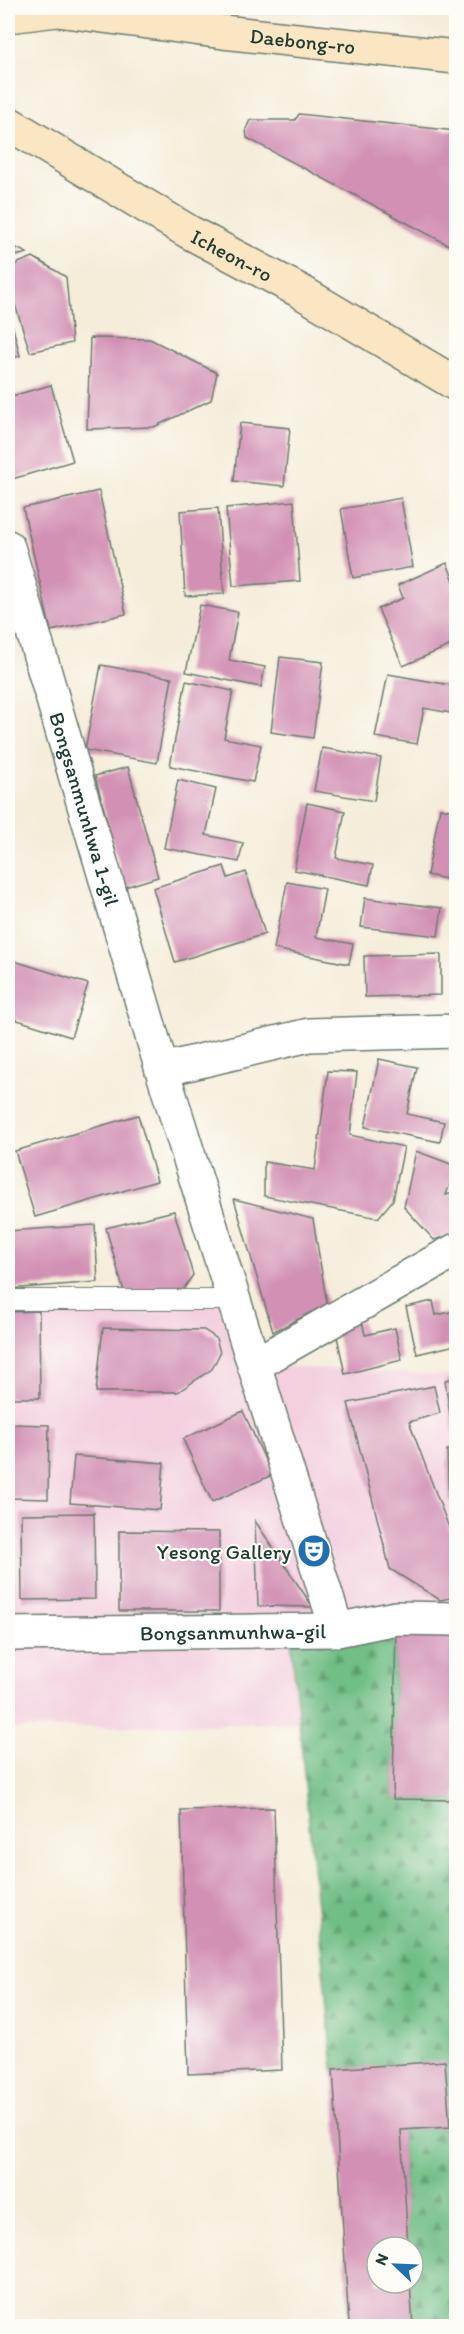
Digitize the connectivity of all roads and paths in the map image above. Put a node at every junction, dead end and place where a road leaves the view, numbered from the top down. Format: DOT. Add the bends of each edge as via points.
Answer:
graph roads {
  1 [pos="8,16"];
  2 [pos="456,57"];
  3 [pos="10,123"];
  4 [pos="456,384"];
  5 [pos="8,547"];
  6 [pos="456,1031"];
  7 [pos="162,1070"];
  8 [pos="456,1250"];
  9 [pos="8,1300"];
  10 [pos="233,1300"];
  11 [pos="254,1365"];
  12 [pos="456,1619"];
  13 [pos="336,1630"];
  14 [pos="8,1634"];
  1 -- 2 [label="main road, Daebong-ro" via="57,10"];
  3 -- 4 [label="main road, Icheon-ro" via="189,232 298,290"];
  5 -- 7 [label="street, Bongsanmunhwa 1-gil"];
  6 -- 7 [label="street" via="309,1035"];
  7 -- 10 [label="street, Bongsanmunhwa 1-gil"];
  8 -- 11 [label="street"];
  9 -- 10 [label="lane"];
  10 -- 11 [label="street, Bongsanmunhwa 1-gil"];
  11 -- 13 [label="street, Bongsanmunhwa 1-gil"];
  12 -- 13 [label="street, Bongsanmunhwa-gil" via="396,1618"];
  13 -- 14 [label="street, Bongsanmunhwa-gil"];
}
